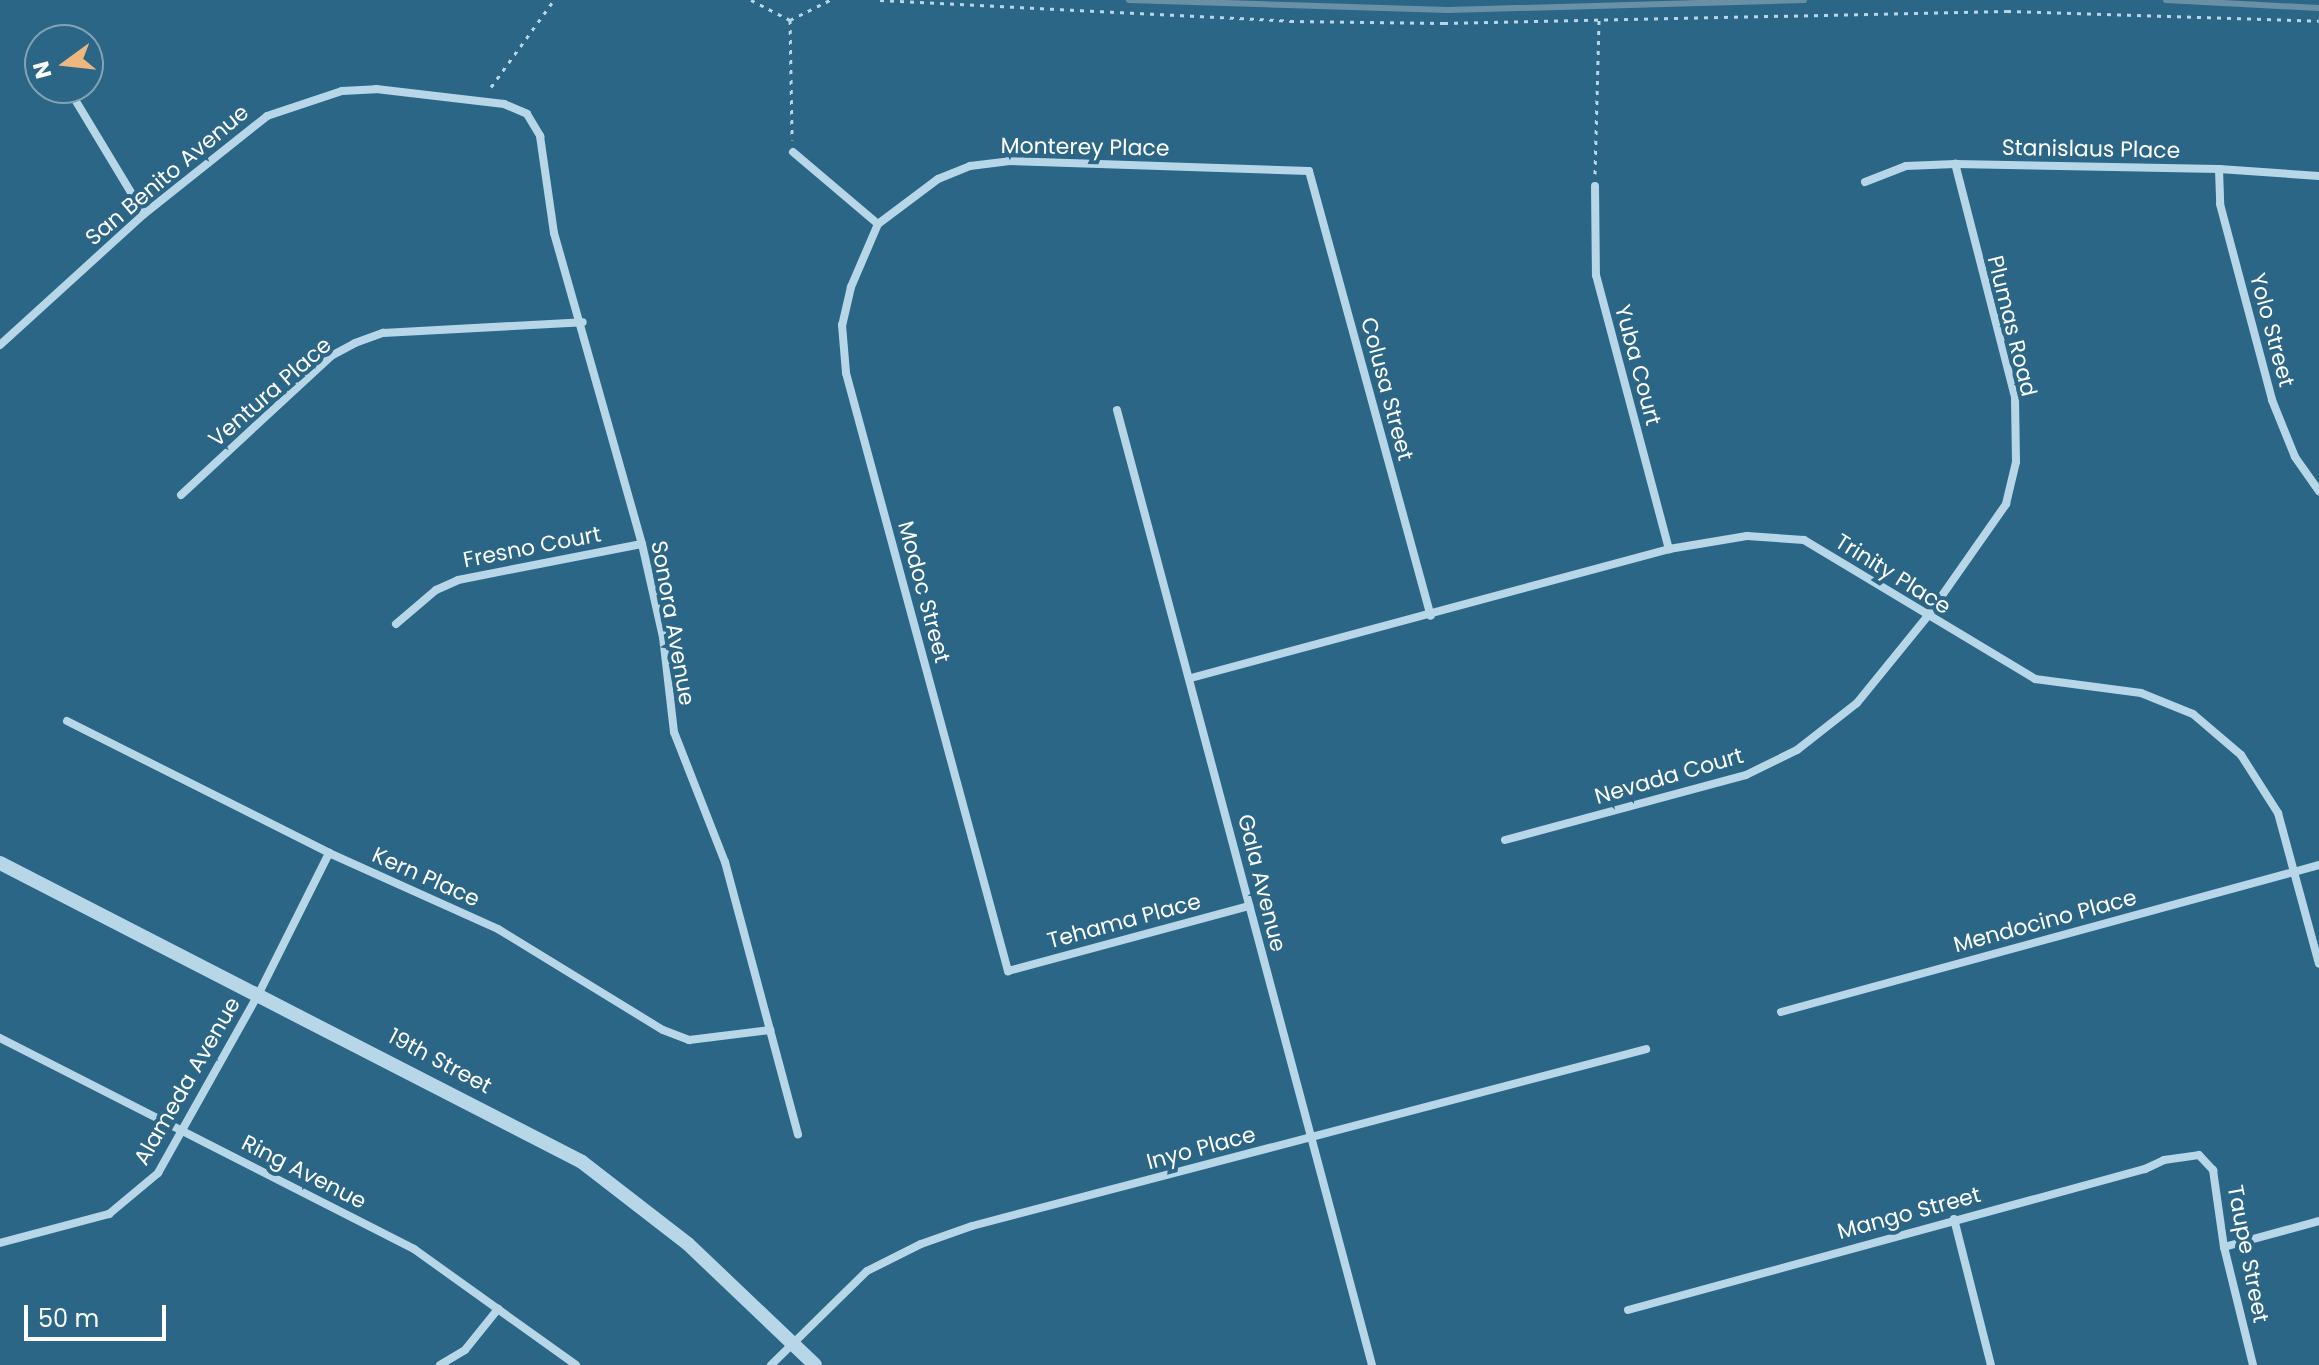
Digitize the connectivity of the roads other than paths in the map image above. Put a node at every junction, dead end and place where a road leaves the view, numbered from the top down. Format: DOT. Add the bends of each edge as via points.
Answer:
graph roads {
  1 [pos="78,104"];
  2 [pos="527,114"];
  3 [pos="793,152"];
  4 [pos="1955,164"];
  5 [pos="2219,169"];
  6 [pos="1309,171"];
  7 [pos="2319,176"];
  8 [pos="1865,182"];
  9 [pos="1595,186"];
  10 [pos="144,214"];
  11 [pos="878,224"];
  12 [pos="583,322"];
  13 [pos="0,345"];
  14 [pos="1117,410"];
  15 [pos="2319,491"];
  16 [pos="181,495"];
  17 [pos="642,544"];
  18 [pos="1669,549"];
  19 [pos="1431,616"];
  20 [pos="1927,617"];
  21 [pos="396,624"];
  22 [pos="1191,678"];
  23 [pos="67,721"];
  24 [pos="1505,840"];
  25 [pos="329,853"];
  26 [pos="0,863"];
  27 [pos="2319,865"];
  28 [pos="2294,872"];
  29 [pos="1249,906"];
  30 [pos="2319,964"];
  31 [pos="1008,971"];
  32 [pos="259,993"];
  33 [pos="1781,1012"];
  34 [pos="770,1030"];
  35 [pos="0,1038"];
  36 [pos="1646,1049"];
  37 [pos="184,1131"];
  38 [pos="798,1134"];
  39 [pos="1310,1138"];
  40 [pos="2199,1155"];
  41 [pos="1954,1219"];
  42 [pos="2319,1221"];
  43 [pos="0,1243"];
  44 [pos="2224,1247"];
  45 [pos="498,1309"];
  46 [pos="1628,1310"];
  47 [pos="795,1341"];
  48 [pos="440,1365"];
  49 [pos="576,1365"];
  50 [pos="771,1365"];
  51 [pos="815,1365"];
  52 [pos="1372,1365"];
  53 [pos="1991,1365"];
  54 [pos="2253,1365"];
  1 -- 10 [label="street"];
  2 -- 10 [label="street, San Benito Avenue" via="480,101 376,89 302,102 237,136"];
  2 -- 12 [label="street, Sonora Avenue" via="540,136 554,233"];
  3 -- 11 [label="street"];
  4 -- 5 [label="street, Stanislaus Place"];
  4 -- 8 [label="street, Stanislaus Place" via="1906,166"];
  4 -- 20 [label="street, Plumas Road" via="2015,397 2016,462 2006,504"];
  5 -- 7 [label="street, Stanislaus Place"];
  5 -- 15 [label="street, Yolo Street" via="2220,204 2272,400 2295,457"];
  6 -- 11 [label="street, Monterey Place" via="1008,161 970,166 938,179"];
  6 -- 19 [label="street, Colusa Street"];
  9 -- 18 [label="street, Yuba Court" via="1596,275"];
  10 -- 13 [label="street, San Benito Avenue"];
  11 -- 31 [label="street, Modoc Street" via="851,287 842,325 846,373"];
  12 -- 16 [label="street, Ventura Place" via="383,333 355,343 331,356"];
  12 -- 17 [label="street, Sonora Avenue"];
  14 -- 22 [label="street, Gala Avenue"];
  17 -- 21 [label="street, Fresno Court" via="458,580 436,590"];
  17 -- 34 [label="street, Sonora Avenue" via="663,637 674,732 725,862"];
  18 -- 19 [label="street, Trinity Place"];
  18 -- 20 [label="street, Trinity Place" via="1747,536 1804,540"];
  19 -- 22 [label="street, Trinity Place"];
  20 -- 24 [label="street, Nevada Court" via="1857,703 1773,763"];
  20 -- 28 [label="street, Trinity Place" via="2035,679 2141,693 2193,714 2249,766 2278,813"];
  22 -- 29 [label="street, Gala Avenue"];
  23 -- 25 [label="street, Kern Place"];
  25 -- 32 [label="street, Alameda Avenue"];
  25 -- 34 [label="street, Kern Place" via="498,929 663,1030 689,1040"];
  26 -- 32 [label="street, 19th Street"];
  27 -- 28 [label="street, Mendocino Place"];
  28 -- 30 [label="street, Trinity Place"];
  28 -- 33 [label="street, Mendocino Place"];
  29 -- 31 [label="street, Tehama Place"];
  29 -- 39 [label="street, Gala Avenue"];
  32 -- 37 [label="street, Alameda Avenue"];
  32 -- 47 [label="street, 19th Street" via="582,1162 688,1244"];
  34 -- 38 [label="street, Sonora Avenue"];
  35 -- 37 [label="street, Ring Avenue"];
  36 -- 39 [label="street, Inyo Place"];
  37 -- 43 [label="street, Alameda Avenue" via="158,1173 109,1214"];
  37 -- 45 [label="street, Ring Avenue" via="414,1249"];
  39 -- 47 [label="street, Inyo Place" via="921,1244 867,1271"];
  39 -- 52 [label="street, Gala Avenue"];
  40 -- 41 [label="street, Mango Street" via="2164,1160"];
  40 -- 44 [label="street, Taupe Street" via="2213,1170"];
  41 -- 46 [label="street, Mango Street"];
  41 -- 53 [label="street"];
  42 -- 44 [label="street"];
  44 -- 54 [label="street, Taupe Street"];
  45 -- 48 [label="street" via="465,1350"];
  45 -- 49 [label="street, Ring Avenue"];
  47 -- 50 [label="street, Inyo Place"];
  47 -- 51 [label="street, 19th Street"];
}
